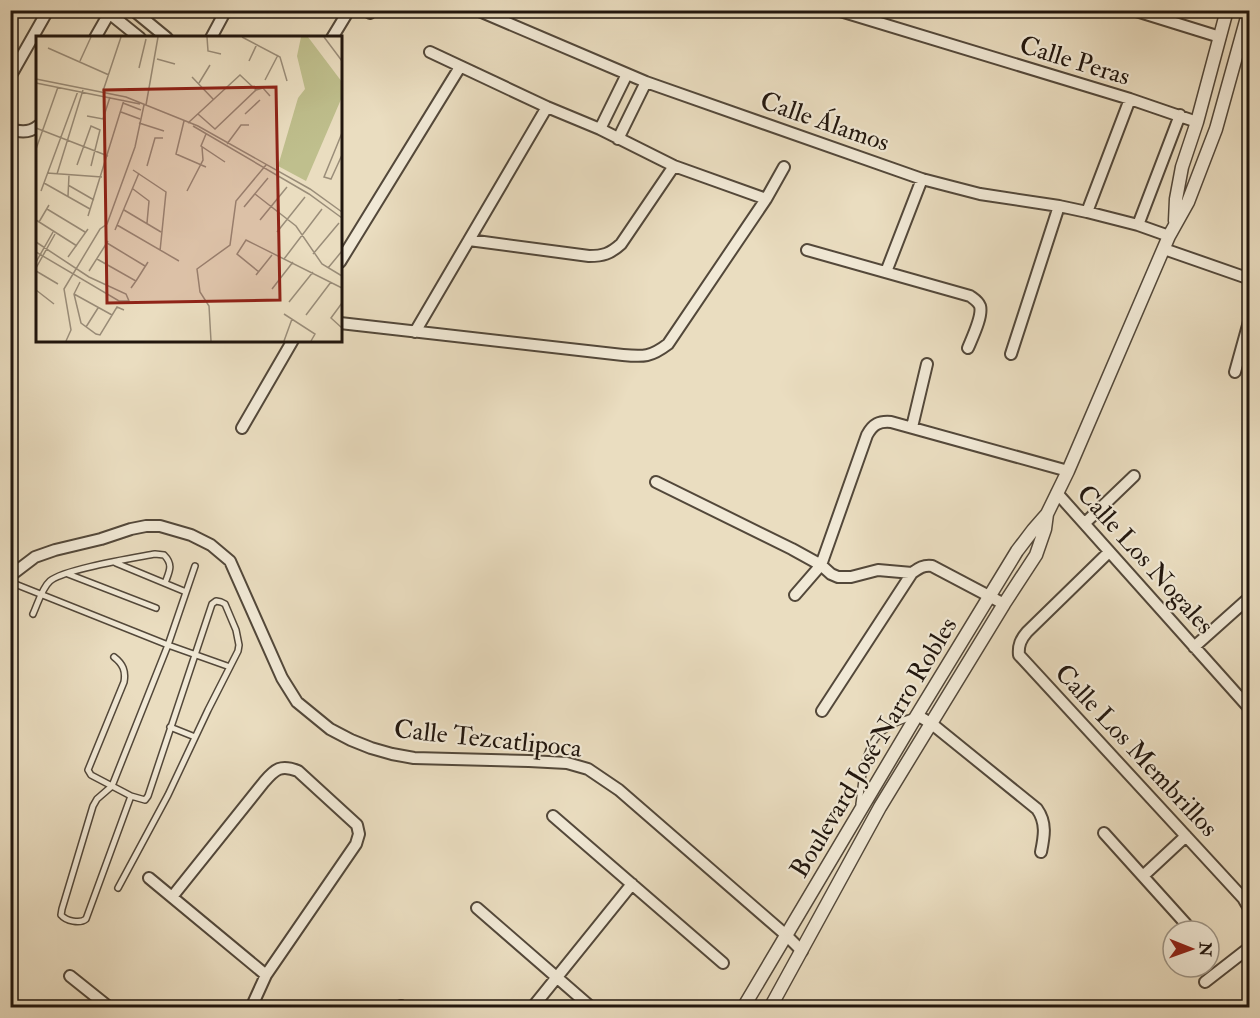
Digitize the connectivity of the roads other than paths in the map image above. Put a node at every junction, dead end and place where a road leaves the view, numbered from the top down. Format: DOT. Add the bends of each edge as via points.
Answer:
graph roads {
  1 [pos="48,10"];
  2 [pos="133,10"];
  3 [pos="226,10"];
  4 [pos="349,10"];
  5 [pos="477,10"];
  6 [pos="837,10"];
  7 [pos="1133,10"];
  8 [pos="1227,10"];
  9 [pos="1249,10"];
  10 [pos="110,12"];
  11 [pos="873,16"];
  12 [pos="96,36"];
  13 [pos="138,36"];
  14 [pos="165,36"];
  15 [pos="212,36"];
  16 [pos="333,36"];
  17 [pos="1220,37"];
  18 [pos="430,52"];
  19 [pos="460,67"];
  20 [pos="627,74"];
  21 [pos="10,77"];
  22 [pos="646,82"];
  23 [pos="1130,99"];
  24 [pos="547,107"];
  25 [pos="1180,115"];
  26 [pos="1197,122"];
  27 [pos="36,127"];
  28 [pos="10,128"];
  29 [pos="600,129"];
  30 [pos="618,139"];
  31 [pos="674,166"];
  32 [pos="784,167"];
  33 [pos="922,179"];
  34 [pos="766,199"];
  35 [pos="1059,206"];
  36 [pos="1087,212"];
  37 [pos="1175,224"];
  38 [pos="1138,225"];
  39 [pos="1169,236"];
  40 [pos="469,240"];
  41 [pos="1164,249"];
  42 [pos="807,250"];
  43 [pos="342,259"];
  44 [pos="886,272"];
  45 [pos="1250,279"];
  46 [pos="1250,318"];
  47 [pos="342,323"];
  48 [pos="415,332"];
  49 [pos="292,342"];
  50 [pos="969,348"];
  51 [pos="1011,354"];
  52 [pos="927,364"];
  53 [pos="1235,372"];
  54 [pos="912,427"];
  55 [pos="242,428"];
  56 [pos="1068,471"];
  57 [pos="1134,476"];
  58 [pos="656,482"];
  59 [pos="1057,493"];
  60 [pos="1047,514"];
  61 [pos="1085,523"];
  62 [pos="1109,552"];
  63 [pos="114,562"];
  64 [pos="821,565"];
  65 [pos="195,567"];
  66 [pos="66,573"];
  67 [pos="912,573"];
  68 [pos="10,576"];
  69 [pos="10,582"];
  70 [pos="165,583"];
  71 [pos="186,592"];
  72 [pos="41,595"];
  73 [pos="795,595"];
  74 [pos="990,597"];
  75 [pos="1250,597"];
  76 [pos="1004,604"];
  77 [pos="156,608"];
  78 [pos="33,614"];
  79 [pos="168,645"];
  80 [pos="1194,647"];
  81 [pos="195,654"];
  82 [pos="114,657"];
  83 [pos="230,667"];
  84 [pos="1250,709"];
  85 [pos="822,711"];
  86 [pos="918,715"];
  87 [pos="932,724"];
  88 [pos="170,727"];
  89 [pos="195,737"];
  90 [pos="112,786"];
  91 [pos="131,796"];
  92 [pos="858,814"];
  93 [pos="553,816"];
  94 [pos="1104,833"];
  95 [pos="1186,836"];
  96 [pos="1041,852"];
  97 [pos="1143,876"];
  98 [pos="149,878"];
  99 [pos="632,884"];
  100 [pos="117,888"];
  101 [pos="1246,895"];
  102 [pos="172,897"];
  103 [pos="477,908"];
  104 [pos="1250,910"];
  105 [pos="1182,919"];
  106 [pos="786,936"];
  107 [pos="1250,947"];
  108 [pos="802,951"];
  109 [pos="723,963"];
  110 [pos="266,975"];
  111 [pos="70,976"];
  112 [pos="557,977"];
  113 [pos="1205,982"];
  114 [pos="110,1008"];
  115 [pos="251,1008"];
  116 [pos="532,1008"];
  117 [pos="592,1008"];
  118 [pos="743,1008"];
  119 [pos="770,1008"];
  1 -- 21 [label="street"];
  2 -- 14 [label="street"];
  3 -- 15 [label="street"];
  4 -- 16 [label="street"];
  5 -- 20 [label="street, Calle Álamos"];
  6 -- 11 [label="street, Calle Peras"];
  7 -- 17 [label="street"];
  8 -- 17 [label="street, Boulevard José Narro Robles"];
  9 -- 37 [label="street, Boulevard José Narro Robles" via="1216,129 1188,202"];
  10 -- 12 [label="street"];
  10 -- 13 [label="street"];
  11 -- 23 [label="street, Calle Peras"];
  17 -- 26 [label="street, Boulevard José Narro Robles"];
  18 -- 19 [label="street"];
  19 -- 24 [label="street"];
  19 -- 43 [label="street"];
  20 -- 22 [label="street, Calle Álamos"];
  20 -- 29 [label="street"];
  22 -- 30 [label="street"];
  22 -- 33 [label="street, Calle Álamos"];
  23 -- 25 [label="street, Calle Peras"];
  23 -- 36 [label="street"];
  24 -- 29 [label="street"];
  24 -- 40 [label="street"];
  25 -- 26 [label="street, Calle Peras"];
  25 -- 38 [label="street"];
  26 -- 37 [label="street, Boulevard José Narro Robles" via="1182,167"];
  27 -- 28 [label="street" via="28,132"];
  29 -- 30 [label="street"];
  30 -- 31 [label="street"];
  31 -- 34 [label="street"];
  31 -- 40 [label="street" via="612,253 589,256"];
  32 -- 34 [label="street"];
  33 -- 35 [label="street, Calle Álamos" via="980,194"];
  33 -- 44 [label="street"];
  34 -- 48 [label="street" via="668,344 657,353 623,355"];
  35 -- 36 [label="street, Calle Álamos"];
  35 -- 51 [label="street"];
  36 -- 38 [label="street, Calle Álamos"];
  37 -- 39 [label="street, Boulevard José Narro Robles"];
  38 -- 39 [label="street, Calle Álamos"];
  39 -- 41 [label="street, Boulevard José Narro Robles"];
  40 -- 48 [label="street"];
  41 -- 45 [label="street"];
  41 -- 56 [label="street, Boulevard José Narro Robles"];
  42 -- 44 [label="street"];
  44 -- 50 [label="street" via="977,300 980,313"];
  46 -- 53 [label="street"];
  47 -- 48 [label="street"];
  49 -- 55 [label="street"];
  52 -- 54 [label="street"];
  54 -- 56 [label="street"];
  54 -- 64 [label="street" via="883,421 871,427"];
  56 -- 59 [label="street, Boulevard José Narro Robles"];
  57 -- 61 [label="street"];
  58 -- 64 [label="street"];
  59 -- 60 [label="street, Boulevard José Narro Robles"];
  59 -- 61 [label="street, Calle Los Nogales"];
  60 -- 74 [label="street, Boulevard José Narro Robles" via="1017,551"];
  60 -- 76 [label="street, Boulevard José Narro Robles" via="1035,555"];
  61 -- 62 [label="street, Calle Los Nogales"];
  62 -- 80 [label="street, Calle Los Nogales"];
  62 -- 95 [label="street, Calle Los Membrillos" via="1027,632 1018,652"];
  63 -- 66 [label="lane"];
  63 -- 70 [label="lane"];
  63 -- 70 [label="lane" via="164,555 170,562"];
  64 -- 67 [label="street" via="838,577 878,570"];
  64 -- 73 [label="street"];
  65 -- 71 [label="lane"];
  66 -- 72 [label="lane" via="51,580"];
  66 -- 77 [label="lane"];
  67 -- 74 [label="street" via="924,565 932,566"];
  67 -- 85 [label="street"];
  68 -- 106 [label="street, Calle Tezcatlipoca" via="35,557 55,549 131,529 160,526 191,535 230,561 282,678 297,702 330,729 371,748 414,758 529,761 588,769 620,790"];
  69 -- 72 [label="lane"];
  70 -- 71 [label="lane"];
  71 -- 79 [label="lane"];
  72 -- 78 [label="lane"];
  72 -- 79 [label="lane"];
  74 -- 76 [label="street"];
  74 -- 86 [label="street, Boulevard José Narro Robles"];
  75 -- 80 [label="street"];
  76 -- 87 [label="street, Boulevard José Narro Robles"];
  79 -- 81 [label="lane"];
  79 -- 90 [label="lane"];
  80 -- 84 [label="street, Calle Los Nogales"];
  81 -- 83 [label="lane"];
  81 -- 83 [label="lane" via="212,604 220,602 225,604 238,639 238,651"];
  81 -- 88 [label="lane"];
  82 -- 90 [label="lane" via="124,668 124,682 88,770"];
  83 -- 89 [label="lane"];
  86 -- 87 [label="street"];
  86 -- 92 [label="street, Boulevard José Narro Robles"];
  86 -- 92 [label="lane" via="881,731 870,746"];
  87 -- 96 [label="street" via="1037,809 1044,829"];
  87 -- 108 [label="street, Boulevard José Narro Robles" via="880,807"];
  88 -- 89 [label="lane"];
  88 -- 91 [label="lane" via="148,796 143,800"];
  89 -- 100 [label="lane"];
  90 -- 91 [label="lane"];
  90 -- 91 [label="lane" via="93,806 62,909 61,915 66,919 86,920"];
  92 -- 106 [label="street, Boulevard José Narro Robles"];
  93 -- 99 [label="street"];
  94 -- 97 [label="street"];
  95 -- 97 [label="street"];
  95 -- 101 [label="street, Calle Los Membrillos"];
  97 -- 105 [label="street"];
  98 -- 102 [label="street"];
  99 -- 109 [label="street"];
  99 -- 112 [label="street"];
  101 -- 104 [label="street, Calle Los Membrillos"];
  102 -- 110 [label="street"];
  102 -- 110 [label="street" via="272,772 292,768 302,774 355,821 358,840"];
  103 -- 112 [label="street"];
  106 -- 108 [label="street, Calle Tezcatlipoca"];
  106 -- 118 [label="street, Boulevard José Narro Robles"];
  107 -- 113 [label="street"];
  108 -- 119 [label="street, Boulevard José Narro Robles"];
  110 -- 115 [label="street"];
  111 -- 114 [label="street"];
  112 -- 116 [label="street"];
  112 -- 117 [label="street"];
}
